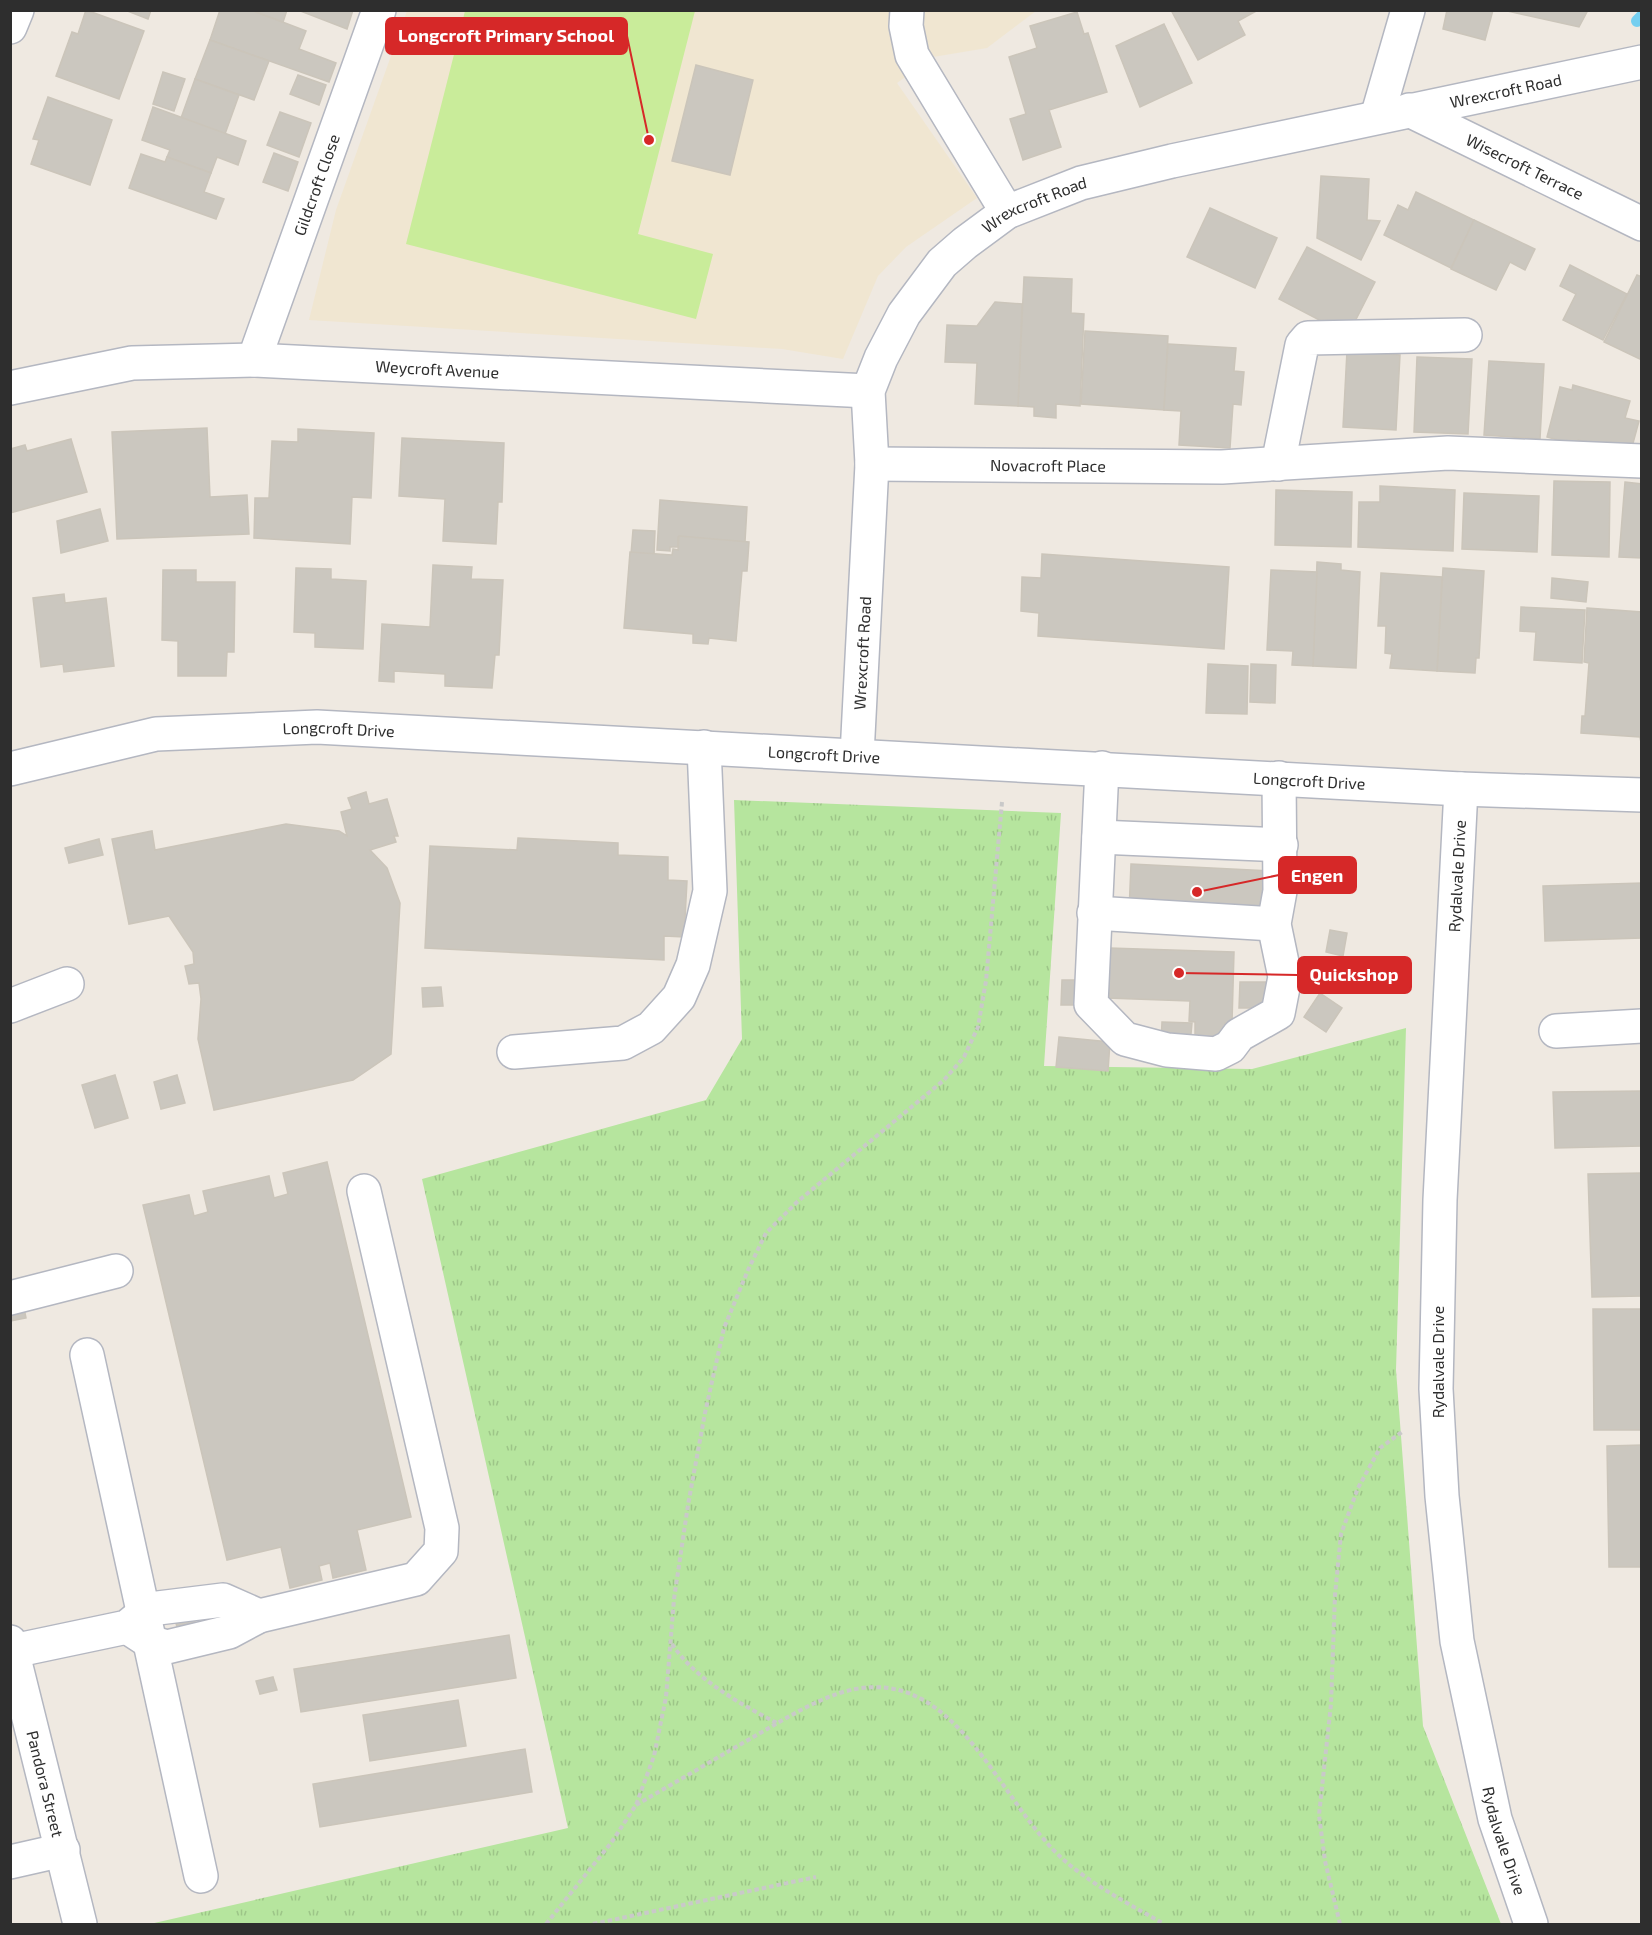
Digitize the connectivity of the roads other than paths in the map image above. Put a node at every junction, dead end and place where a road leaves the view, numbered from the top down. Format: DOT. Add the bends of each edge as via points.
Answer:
graph roads {
  1 [pos="17,10"];
  2 [pos="379,10"];
  3 [pos="908,10"];
  4 [pos="1408,10"];
  5 [pos="10,27"];
  6 [pos="1641,62"];
  7 [pos="1409,110"];
  8 [pos="1377,117"];
  9 [pos="1007,212"];
  10 [pos="1641,224"];
  11 [pos="1465,335"];
  12 [pos="254,360"];
  13 [pos="10,388"];
  14 [pos="868,391"];
  15 [pos="1641,461"];
  16 [pos="872,464"];
  17 [pos="1278,464"];
  18 [pos="704,747"];
  19 [pos="857,755"];
  20 [pos="1102,768"];
  21 [pos="10,769"];
  22 [pos="1279,778"];
  23 [pos="1461,789"];
  24 [pos="1641,795"];
  25 [pos="1099,837"];
  26 [pos="1281,845"];
  27 [pos="1095,913"];
  28 [pos="1274,924"];
  29 [pos="67,984"];
  30 [pos="10,1006"];
  31 [pos="1641,1026"];
  32 [pos="1556,1031"];
  33 [pos="514,1052"];
  34 [pos="364,1191"];
  35 [pos="116,1271"];
  36 [pos="10,1298"];
  37 [pos="87,1355"];
  38 [pos="140,1627"];
  39 [pos="12,1647"];
  40 [pos="63,1850"];
  41 [pos="10,1862"];
  42 [pos="201,1876"];
  43 [pos="80,1924"];
  44 [pos="1531,1924"];
  1 -- 5 [label="street"];
  2 -- 12 [label="street, Gildcroft Close"];
  3 -- 9 [label="street" via="906,26 912,55"];
  4 -- 8 [label="street"];
  6 -- 7 [label="street, Wrexcroft Road"];
  7 -- 8 [label="street, Wrexcroft Road"];
  7 -- 10 [label="street, Wisecroft Terrace"];
  8 -- 9 [label="street, Wrexcroft Road" via="1081,183"];
  9 -- 14 [label="street, Wrexcroft Road" via="942,263 904,314"];
  11 -- 17 [label="street" via="1308,338 1302,345"];
  12 -- 13 [label="street, Weycroft Avenue" via="132,363"];
  12 -- 14 [label="street, Weycroft Avenue"];
  14 -- 16 [label="street, Wrexcroft Road"];
  15 -- 17 [label="street, Novacroft Place" via="1448,453"];
  16 -- 17 [label="street, Novacroft Place"];
  16 -- 19 [label="street, Wrexcroft Road"];
  18 -- 19 [label="street, Longcroft Drive"];
  18 -- 21 [label="street, Longcroft Drive" via="317,727 156,734"];
  18 -- 33 [label="street" via="710,891 693,965 679,997 651,1029 623,1043"];
  19 -- 20 [label="street, Longcroft Drive"];
  20 -- 22 [label="street, Longcroft Drive"];
  20 -- 25 [label="street"];
  22 -- 23 [label="street, Longcroft Drive"];
  22 -- 26 [label="street"];
  23 -- 24 [label="street, Longcroft Drive"];
  23 -- 44 [label="street, Rydalvale Drive" via="1440,1200 1438,1414 1442,1496 1457,1641 1495,1819"];
  25 -- 26 [label="street"];
  25 -- 27 [label="street"];
  26 -- 28 [label="street" via="1280,891"];
  27 -- 28 [label="street"];
  27 -- 28 [label="street" via="1090,1004 1125,1040 1167,1050 1216,1054 1230,1047 1239,1035 1278,1013 1285,977"];
  29 -- 30 [label="street"];
  31 -- 32 [label="street"];
  34 -- 38 [label="street" via="442,1528 441,1551 416,1579 259,1616 223,1600 158,1608"];
  35 -- 36 [label="street"];
  37 -- 38 [label="street"];
  38 -- 39 [label="street"];
  38 -- 42 [label="street"];
  39 -- 40 [label="street, Pandora Street"];
  40 -- 41 [label="street"];
  40 -- 43 [label="street, Pandora Street"];
}
